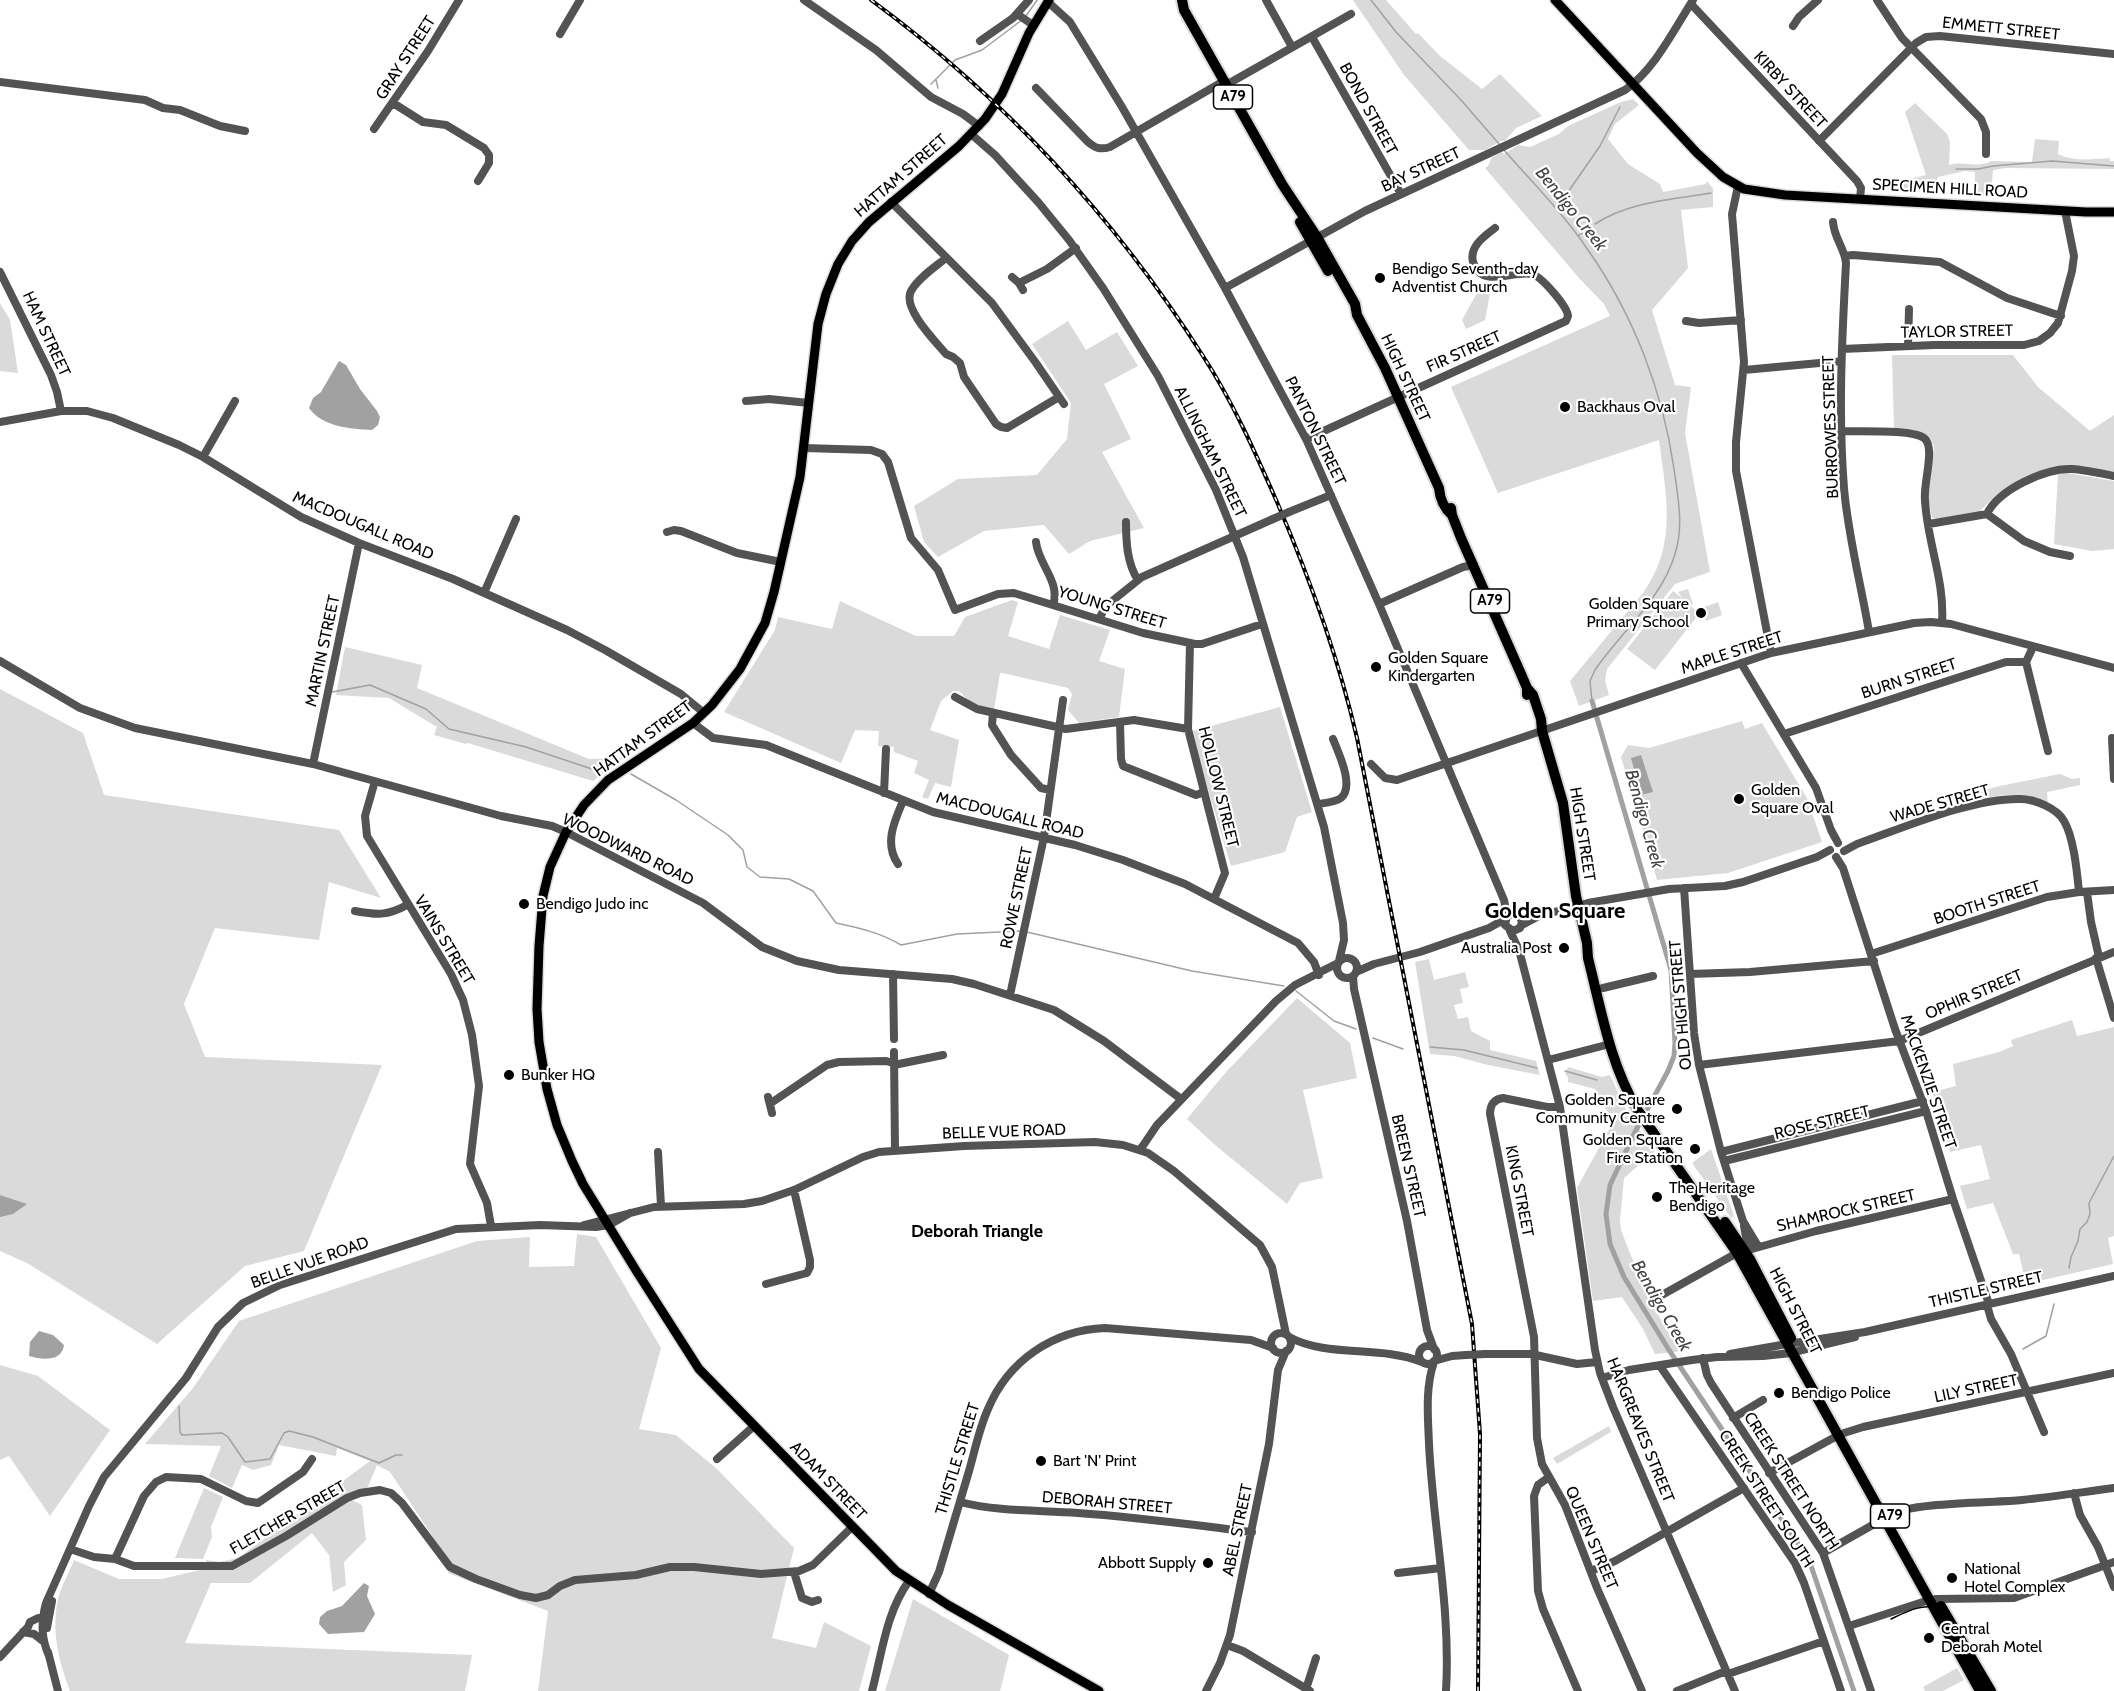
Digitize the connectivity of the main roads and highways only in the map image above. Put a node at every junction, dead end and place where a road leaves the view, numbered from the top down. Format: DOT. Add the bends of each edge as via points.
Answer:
graph roads {
  1 [pos="1175,0"];
  2 [pos="1555,0"];
  3 [pos="1048,1"];
  4 [pos="1183,5"];
  5 [pos="2114,212"];
  6 [pos="1587,943"];
  7 [pos="1614,1043"];
  8 [pos="1648,1121"];
  9 [pos="607,1222"];
  10 [pos="1748,1250"];
  11 [pos="1958,1643"];
  12 [pos="1098,1691"];
  13 [pos="1980,1691"];
  14 [pos="1991,1691"];
  1 -- 4 [label="highway, HIGH STREET / A79" via="1178,6"];
  2 -- 5 [label="main road, SPECIMEN HILL ROAD" via="1697,153 1737,189 1785,195"];
  3 -- 9 [label="main road, HATTAM STREET" via="1002,94 979,126 869,222 852,241 834,273 818,324 800,477 770,608 758,637 730,683 704,713 608,780 584,805 566,831 550,867 541,911 539,1042 547,1089 563,1140 583,1184"];
  4 -- 6 [label="highway, HIGH STREET / A79" via="1354,304 1450,504 1527,688 1534,721 1542,731 1563,803"];
  6 -- 7 [label="highway, HIGH STREET / A79"];
  6 -- 7 [label="highway, HIGH STREET / A79" via="1603,988"];
  7 -- 8 [label="highway, HIGH STREET / A79"];
  8 -- 10 [label="highway, HIGH STREET / A79"];
  8 -- 10 [label="highway, HIGH STREET / A79"];
  9 -- 12 [label="main road, ADAM STREET" via="694,1363 887,1563 929,1594"];
  10 -- 11 [label="highway, HIGH STREET / A79" via="1793,1348"];
  11 -- 13 [label="highway, HIGH STREET / A79"];
  11 -- 14 [label="highway, HIGH STREET / A79"];
}
